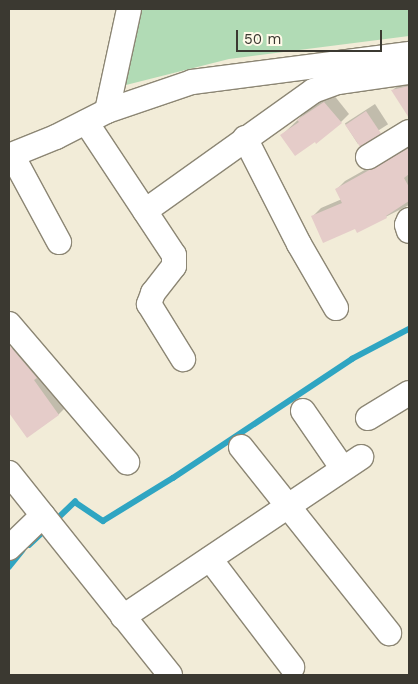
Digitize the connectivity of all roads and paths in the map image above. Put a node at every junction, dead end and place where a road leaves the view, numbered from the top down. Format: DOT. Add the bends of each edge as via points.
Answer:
graph roads {
  1 [pos="129,9"];
  2 [pos="409,54"];
  3 [pos="409,72"];
  4 [pos="107,111"];
  5 [pos="86,122"];
  6 [pos="409,132"];
  7 [pos="245,138"];
  8 [pos="11,155"];
  9 [pos="368,157"];
  10 [pos="145,211"];
  11 [pos="409,220"];
  12 [pos="409,231"];
  13 [pos="58,242"];
  14 [pos="336,308"];
  15 [pos="9,324"];
  16 [pos="183,359"];
  17 [pos="409,393"];
  18 [pos="303,411"];
  19 [pos="368,418"];
  20 [pos="241,447"];
  21 [pos="127,462"];
  22 [pos="9,472"];
  23 [pos="287,507"];
  24 [pos="44,517"];
  25 [pos="9,548"];
  26 [pos="210,559"];
  27 [pos="123,617"];
  28 [pos="389,633"];
  29 [pos="292,667"];
  30 [pos="170,675"];
  1 -- 4 [label="street"];
  2 -- 4 [label="street" via="213,78 143,97"];
  3 -- 7 [label="street" via="321,87"];
  4 -- 5 [label="street"];
  5 -- 8 [label="street"];
  5 -- 10 [label="street"];
  6 -- 9 [label="street"];
  7 -- 10 [label="street"];
  7 -- 14 [label="street"];
  8 -- 13 [label="street"];
  10 -- 16 [label="street" via="174,258 174,266 149,304"];
  11 -- 12 [label="street"];
  15 -- 21 [label="street"];
  17 -- 19 [label="street"];
  18 -- 23 [label="street" via="352,463"];
  20 -- 23 [label="street"];
  22 -- 24 [label="street"];
  23 -- 26 [label="street"];
  23 -- 28 [label="street"];
  24 -- 25 [label="street"];
  24 -- 27 [label="street"];
  26 -- 27 [label="street"];
  26 -- 29 [label="street"];
  27 -- 30 [label="street"];
}
